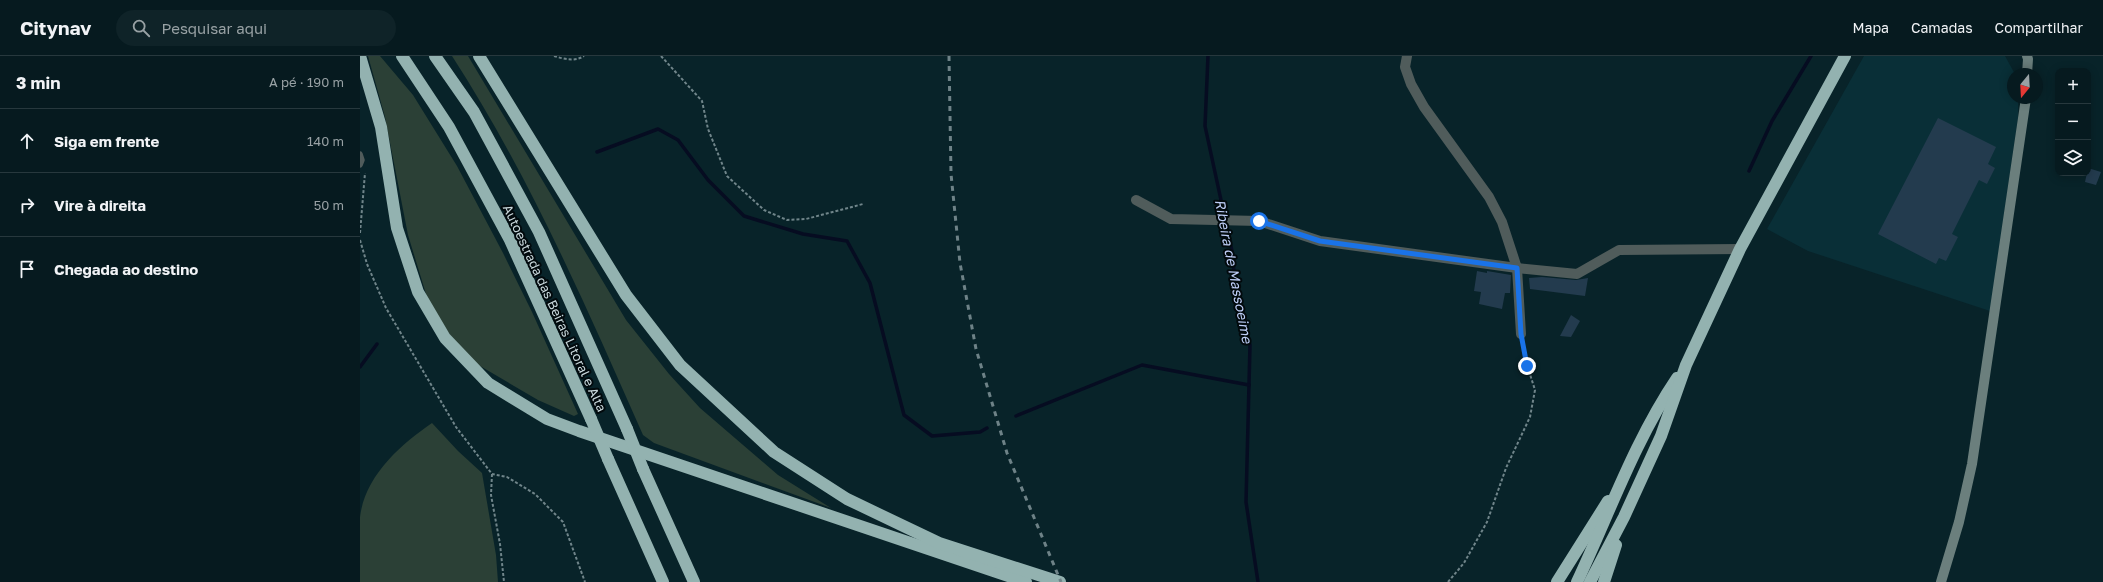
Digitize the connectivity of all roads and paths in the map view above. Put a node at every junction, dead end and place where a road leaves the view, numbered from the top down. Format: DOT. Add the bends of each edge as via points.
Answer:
graph roads {
  1 [pos="360,56"];
  2 [pos="402,56"];
  3 [pos="435,56"];
  4 [pos="479,56"];
  5 [pos="554,56"];
  6 [pos="584,56"];
  7 [pos="661,56"];
  8 [pos="1407,56"];
  9 [pos="1845,56"];
  10 [pos="2027,56"];
  11 [pos="2027,68"];
  12 [pos="2025,104"];
  13 [pos="360,154"];
  14 [pos="361,163"];
  15 [pos="1136,200"];
  16 [pos="863,204"];
  17 [pos="360,233"];
  18 [pos="360,240"];
  19 [pos="1740,249"];
  20 [pos="1517,268"];
  21 [pos="1521,334"];
  22 [pos="1686,365"];
  23 [pos="492,474"];
  24 [pos="1622,480"];
  25 [pos="1624,517"];
  26 [pos="1028,577"];
  27 [pos="504,582"];
  28 [pos="585,582"];
  29 [pos="663,582"];
  30 [pos="694,582"];
  31 [pos="1060,582"];
  32 [pos="1448,582"];
  33 [pos="1557,582"];
  34 [pos="1577,582"];
  35 [pos="1590,582"];
  36 [pos="1604,582"];
  37 [pos="1941,582"];
  1 -- 26 [label="highway" via="380,127 397,228 418,292 444,338 488,383 547,419 566,426"];
  2 -- 29 [label="highway, Autoestrada das Beiras Litoral e Alta, bridge" via="449,126 510,240"];
  3 -- 30 [label="highway, Autoestrada das Beiras Litoral e Alta, bridge" via="474,112 539,232"];
  4 -- 26 [label="highway" via="626,295 680,365 774,452 847,499 939,542"];
  5 -- 6 [label="path" via="565,59"];
  7 -- 16 [label="path" via="702,101 708,129 727,176 764,210 793,220"];
  8 -- 20 [label="street" via="1405,67 1411,84 1424,107 1489,197 1502,222"];
  9 -- 19 [label="highway"];
  10 -- 11 [label="main road"];
  12 -- 37 [label="main road" via="1972,464 1959,522"];
  13 -- 14 [label="lane"];
  14 -- 17 [label="path" via="365,175"];
  15 -- 20 [label="street" via="1171,220 1259,221 1320,241"];
  18 -- 23 [label="path" via="367,264 397,327 456,427"];
  19 -- 20 [label="street" via="1619,250 1577,274"];
  19 -- 22 [label="highway"];
  20 -- 21 [label="street"];
  21 -- 32 [label="path" via="1535,390 1530,417 1506,468 1487,522 1464,563"];
  22 -- 24 [label="highway" via="1663,398"];
  22 -- 25 [label="highway" via="1661,436"];
  23 -- 27 [label="path" via="491,496"];
  23 -- 28 [label="path" via="507,477 535,494 563,522"];
  24 -- 33 [label="highway"];
  24 -- 34 [label="highway"];
  25 -- 35 [label="highway"];
  25 -- 36 [label="highway"];
  26 -- 31 [label="highway"];
}
